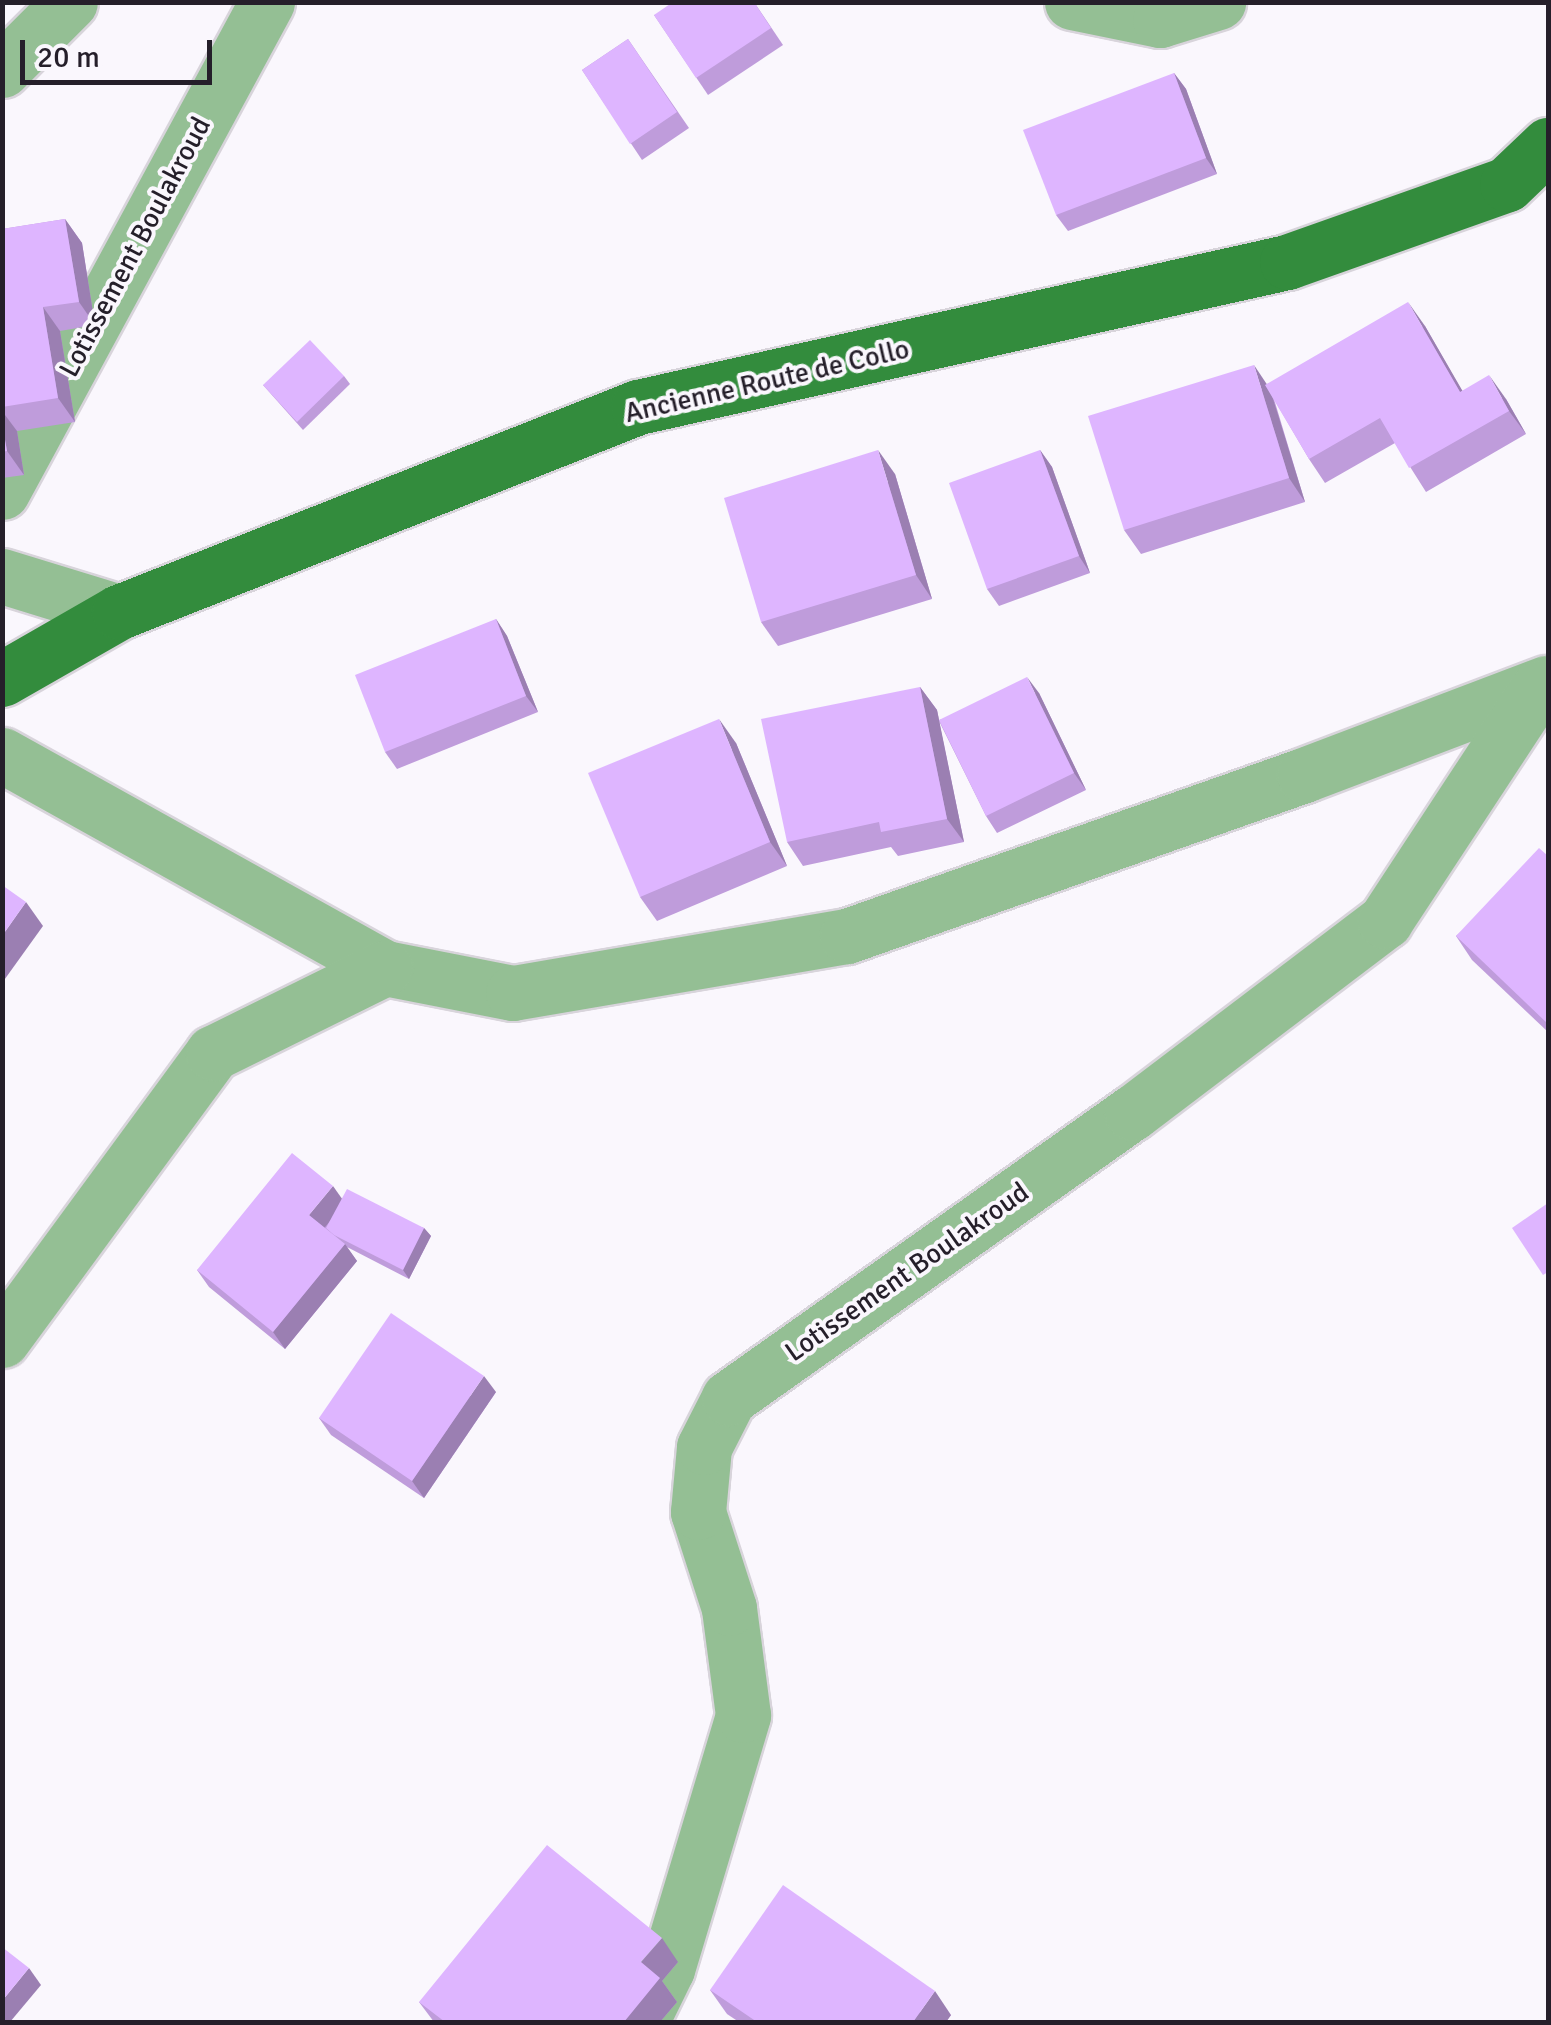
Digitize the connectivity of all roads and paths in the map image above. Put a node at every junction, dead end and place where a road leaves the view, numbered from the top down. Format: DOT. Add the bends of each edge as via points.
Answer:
graph roads {
  1 [pos="70,2"];
  2 [pos="267,2"];
  3 [pos="1072,2"];
  4 [pos="1218,2"];
  5 [pos="2,70"];
  6 [pos="1548,145"];
  7 [pos="2,492"];
  8 [pos="2,576"];
  9 [pos="120,612"];
  10 [pos="2,679"];
  11 [pos="1543,685"];
  12 [pos="2,756"];
  13 [pos="385,968"];
  14 [pos="2,1340"];
  15 [pos="641,2022"];
  1 -- 5 [label="street"];
  2 -- 7 [label="street, Lotissement Boulakroud"];
  3 -- 4 [label="street" via="1160,20"];
  6 -- 9 [label="main road, Ancienne Route de Collo" via="1507,184 1287,262 638,408"];
  8 -- 9 [label="street"];
  9 -- 10 [label="main road, Ancienne Route de Collo"];
  11 -- 13 [label="street, Lotissement Boulakroud" via="847,936 513,993"];
  11 -- 15 [label="street, Lotissement Boulakroud" via="1385,921 1132,1113 729,1398 704,1446 698,1512 728,1608 743,1715 668,1969"];
  12 -- 13 [label="street, Lotissement Boulakroud"];
  13 -- 14 [label="street" via="214,1053"];
}
